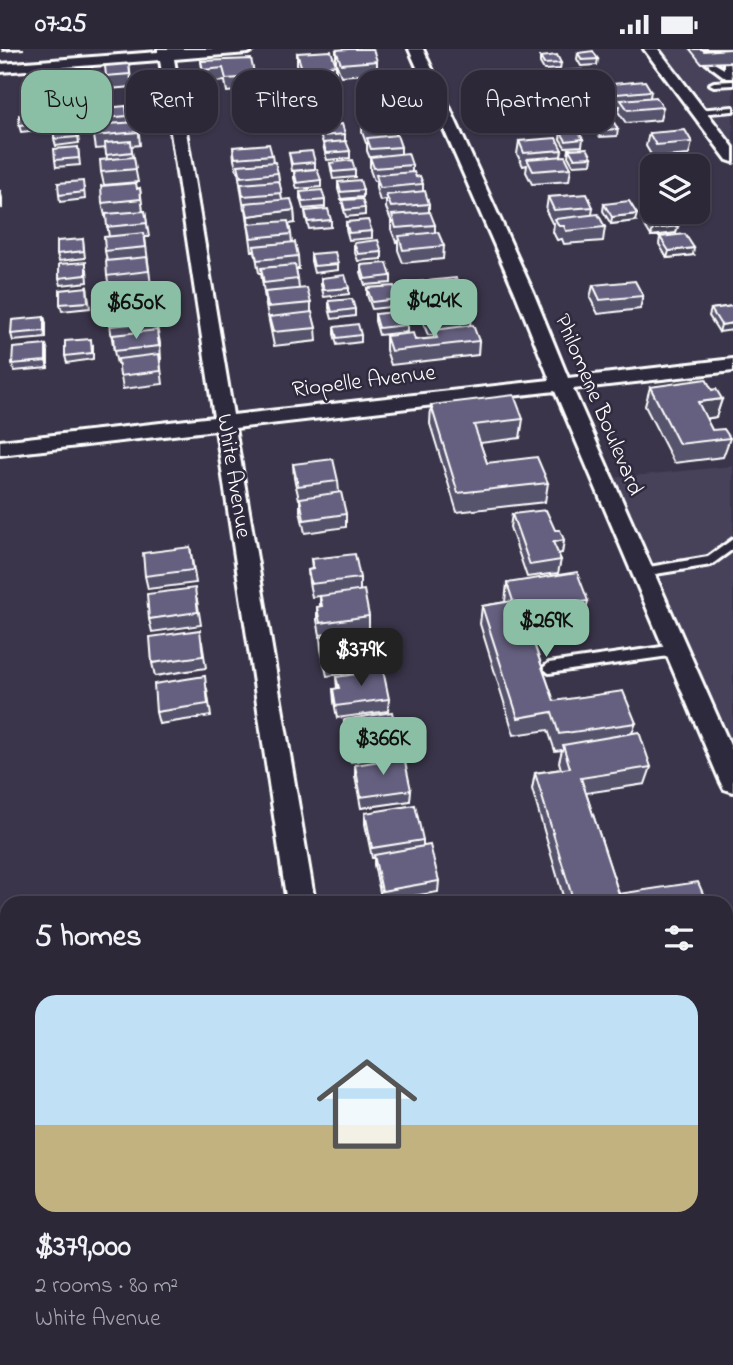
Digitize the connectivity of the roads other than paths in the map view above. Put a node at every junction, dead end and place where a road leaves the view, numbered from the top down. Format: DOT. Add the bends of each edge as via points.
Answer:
graph roads {
  1 [pos="248,49"];
  2 [pos="416,49"];
  3 [pos="651,49"];
  4 [pos="166,52"];
  5 [pos="718,62"];
  6 [pos="0,68"];
  7 [pos="732,80"];
  8 [pos="714,84"];
  9 [pos="733,109"];
  10 [pos="698,112"];
  11 [pos="730,150"];
  12 [pos="733,365"];
  13 [pos="562,384"];
  14 [pos="224,422"];
  15 [pos="0,448"];
  16 [pos="733,543"];
  17 [pos="643,572"];
  18 [pos="676,650"];
  19 [pos="549,668"];
  20 [pos="733,781"];
  21 [pos="300,896"];
  1 -- 4 [label="street"];
  2 -- 13 [label="street, Philomene Boulevard"];
  3 -- 10 [label="street"];
  4 -- 6 [label="street"];
  4 -- 14 [label="street, White Avenue"];
  5 -- 7 [label="lane"];
  7 -- 8 [label="lane"];
  9 -- 10 [label="lane"];
  10 -- 11 [label="street"];
  12 -- 13 [label="street, Riopelle Avenue"];
  13 -- 14 [label="street, Riopelle Avenue"];
  13 -- 17 [label="street, Philomene Boulevard"];
  14 -- 15 [label="street, Riopelle Avenue"];
  14 -- 21 [label="street, White Avenue"];
  16 -- 17 [label="lane" via="711,561"];
  17 -- 18 [label="street, Philomene Boulevard"];
  18 -- 19 [label="lane"];
  18 -- 20 [label="street, Philomene Boulevard"];
}
